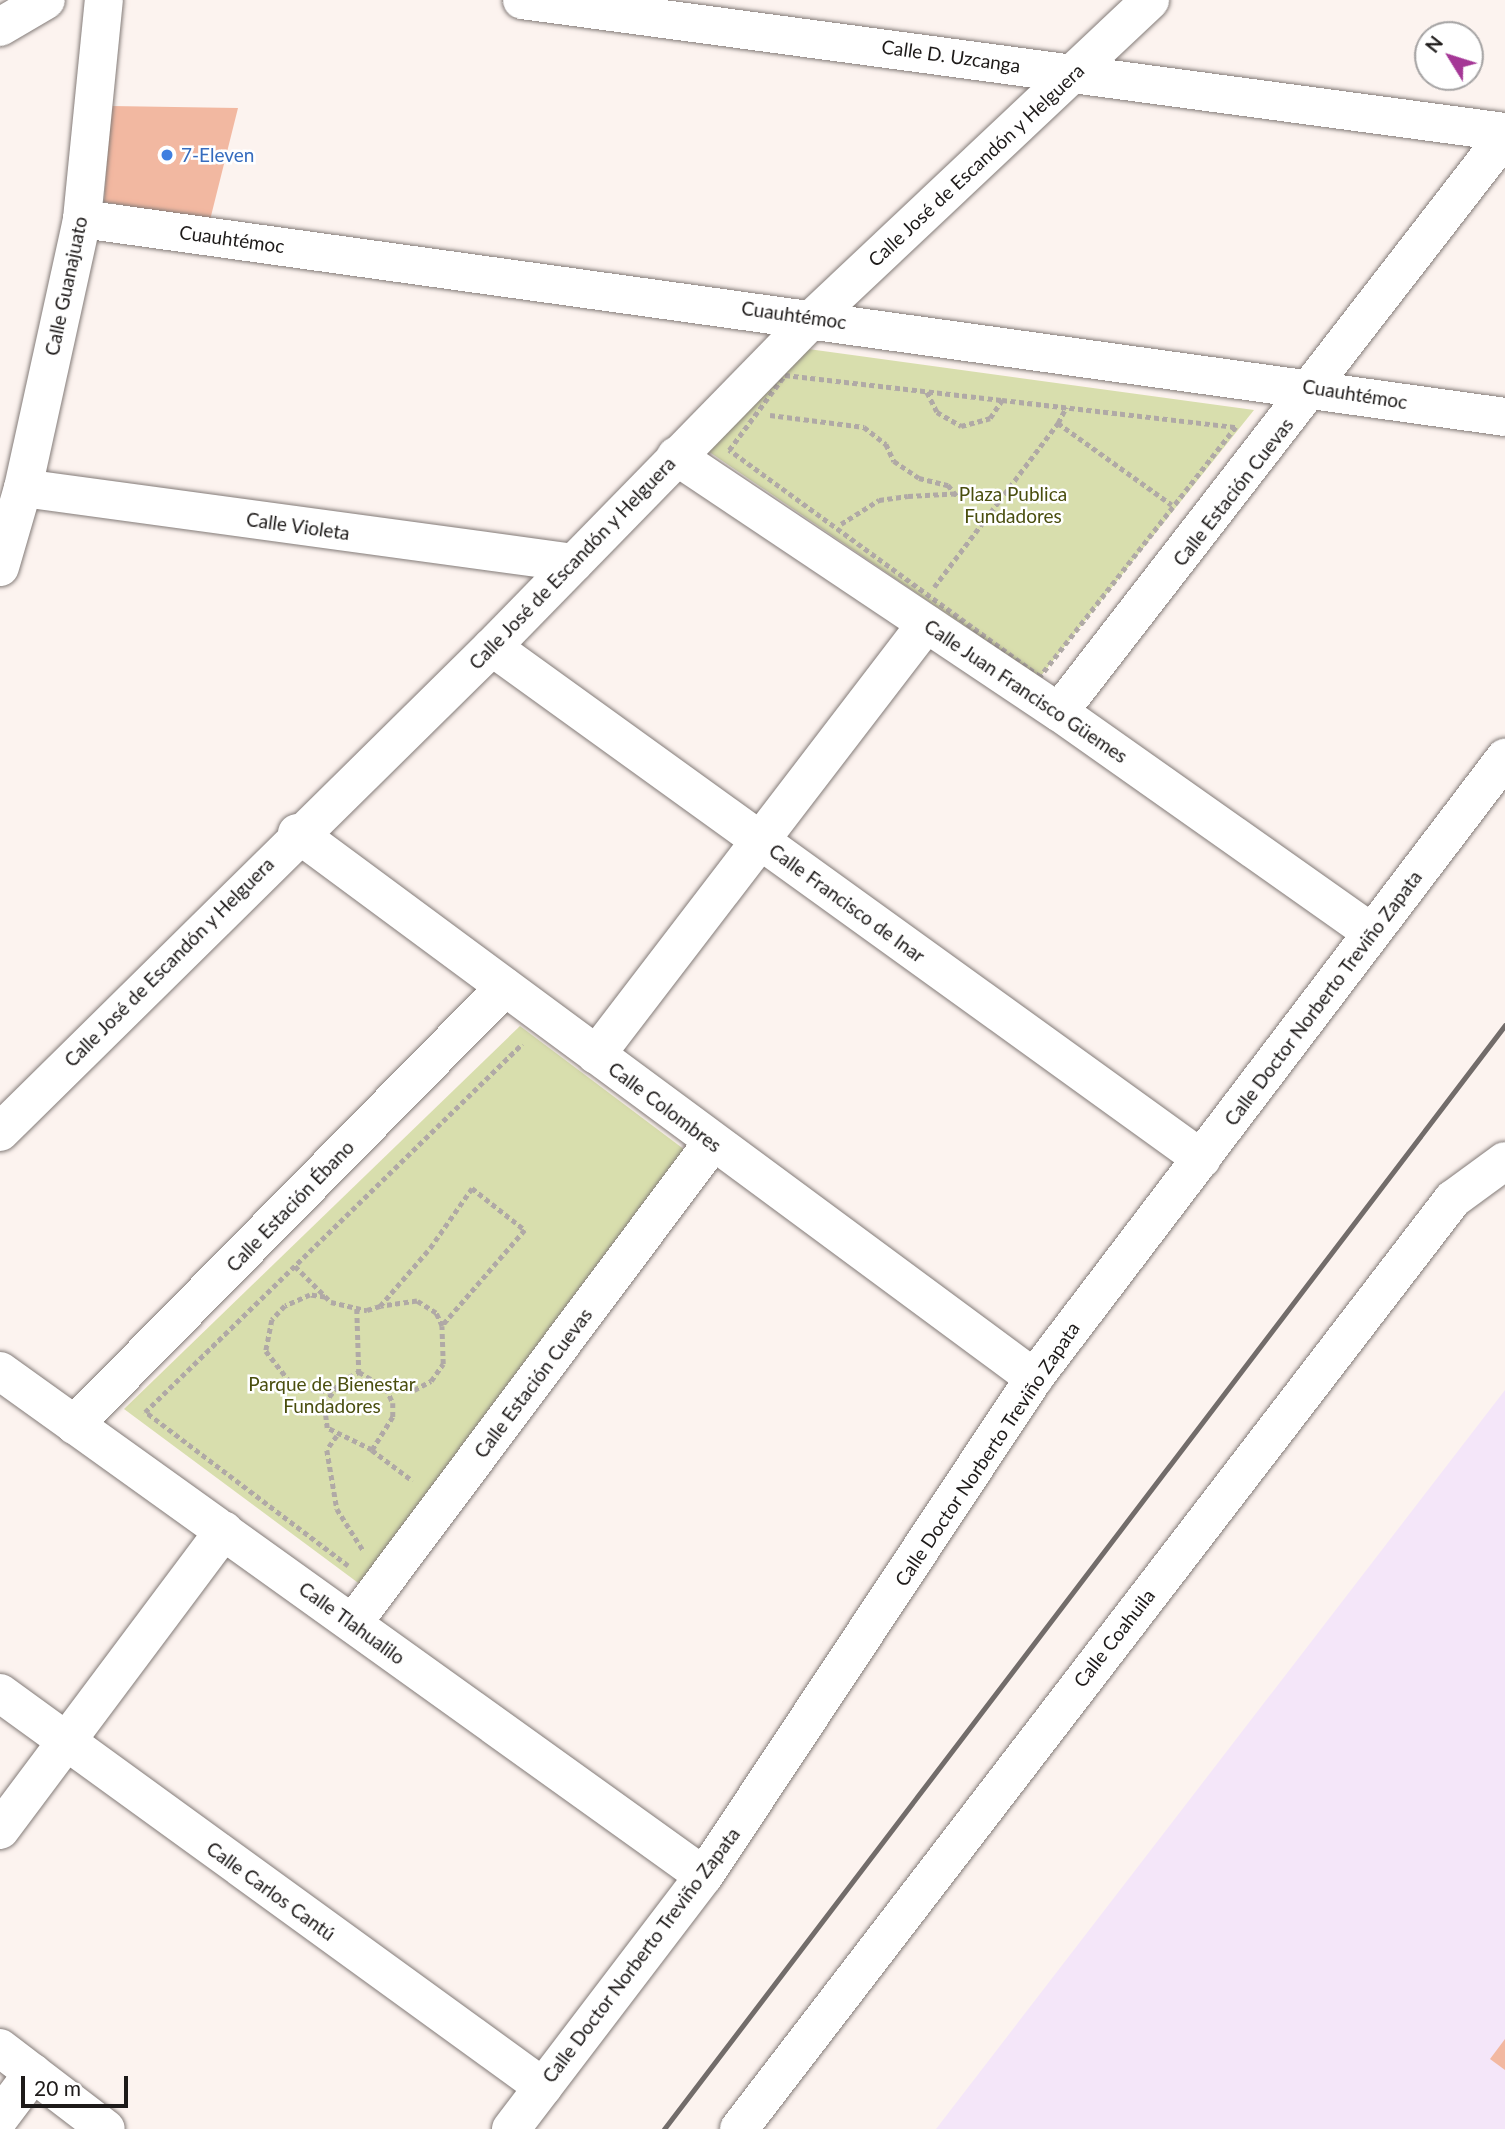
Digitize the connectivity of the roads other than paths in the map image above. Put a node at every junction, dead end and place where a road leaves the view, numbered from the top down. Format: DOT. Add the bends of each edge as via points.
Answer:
graph roads {
  1 [pos="46,0"];
  2 [pos="104,0"];
  3 [pos="522,0"];
  4 [pos="1150,0"];
  5 [pos="575,2"];
  6 [pos="0,27"];
  7 [pos="1074,73"];
  8 [pos="1505,134"];
  9 [pos="82,219"];
  10 [pos="813,318"];
  11 [pos="1315,388"];
  12 [pos="1505,417"];
  13 [pos="676,456"];
  14 [pos="23,488"];
  15 [pos="574,563"];
  16 [pos="0,567"];
  17 [pos="928,609"];
  18 [pos="492,647"];
  19 [pos="1059,712"];
  20 [pos="1505,758"];
  21 [pos="297,833"];
  22 [pos="760,840"];
  23 [pos="1371,932"];
  24 [pos="505,987"];
  25 [pos="596,1055"];
  26 [pos="0,1132"];
  27 [pos="712,1143"];
  28 [pos="1202,1159"];
  29 [pos="1505,1161"];
  30 [pos="0,1371"];
  31 [pos="1034,1378"];
  32 [pos="74,1425"];
  33 [pos="224,1531"];
  34 [pos="353,1623"];
  35 [pos="0,1693"];
  36 [pos="64,1741"];
  37 [pos="0,1830"];
  38 [pos="704,1876"];
  39 [pos="0,2048"];
  40 [pos="33,2073"];
  41 [pos="543,2087"];
  42 [pos="0,2117"];
  43 [pos="106,2129"];
  44 [pos="511,2129"];
  45 [pos="739,2129"];
  1 -- 6 [label="street"];
  2 -- 9 [label="street, Calle Guanajuato"];
  3 -- 5 [label="street, Calle D. Uzcanga"];
  4 -- 7 [label="street, Calle José de Escandón y Helguera"];
  5 -- 7 [label="street, Calle D. Uzcanga"];
  7 -- 8 [label="street, Calle D. Uzcanga"];
  7 -- 10 [label="street, Calle José de Escandón y Helguera"];
  8 -- 11 [label="street, Calle Estación Cuevas"];
  9 -- 10 [label="street, Cuauhtémoc"];
  9 -- 14 [label="street, Calle Guanajuato"];
  10 -- 11 [label="street, Cuauhtémoc"];
  10 -- 13 [label="street, Calle José de Escandón y Helguera"];
  11 -- 12 [label="street, Cuauhtémoc"];
  11 -- 19 [label="street, Calle Estación Cuevas"];
  13 -- 15 [label="street, Calle José de Escandón y Helguera"];
  13 -- 17 [label="street, Calle Juan Francisco Güemes"];
  14 -- 15 [label="street, Calle Violeta"];
  14 -- 16 [label="street, Calle Guanajuato"];
  15 -- 18 [label="street, Calle José de Escandón y Helguera"];
  17 -- 19 [label="street, Calle Juan Francisco Güemes"];
  17 -- 22 [label="street"];
  18 -- 21 [label="street, Calle José de Escandón y Helguera"];
  18 -- 22 [label="street, Calle Francisco de Inar"];
  19 -- 23 [label="street, Calle Juan Francisco Güemes"];
  20 -- 23 [label="street, Calle Doctor Norberto Treviño Zapata"];
  21 -- 24 [label="street, Calle Colombres"];
  21 -- 26 [label="street, Calle José de Escandón y Helguera"];
  22 -- 25 [label="street"];
  22 -- 28 [label="street, Calle Francisco de Inar"];
  23 -- 28 [label="street, Calle Doctor Norberto Treviño Zapata"];
  24 -- 25 [label="street, Calle Colombres"];
  24 -- 32 [label="street, Calle Estación Ébano"];
  25 -- 27 [label="street, Calle Colombres"];
  27 -- 31 [label="street, Calle Colombres"];
  27 -- 34 [label="street, Calle Estación Cuevas"];
  28 -- 31 [label="street, Calle Doctor Norberto Treviño Zapata"];
  29 -- 45 [label="street, Calle Coahuila" via="1452,1199"];
  30 -- 32 [label="street, Calle Tlahualilo"];
  31 -- 38 [label="street, Calle Doctor Norberto Treviño Zapata"];
  32 -- 33 [label="street, Calle Tlahualilo"];
  33 -- 34 [label="street, Calle Tlahualilo"];
  33 -- 36 [label="street"];
  34 -- 38 [label="street, Calle Tlahualilo"];
  35 -- 36 [label="street, Calle Carlos Cantú"];
  36 -- 37 [label="street"];
  36 -- 41 [label="street, Calle Carlos Cantú"];
  38 -- 41 [label="street, Calle Doctor Norberto Treviño Zapata"];
  39 -- 40 [label="street"];
  40 -- 42 [label="street"];
  40 -- 43 [label="street"];
  41 -- 44 [label="street, Calle Doctor Norberto Treviño Zapata"];
}
